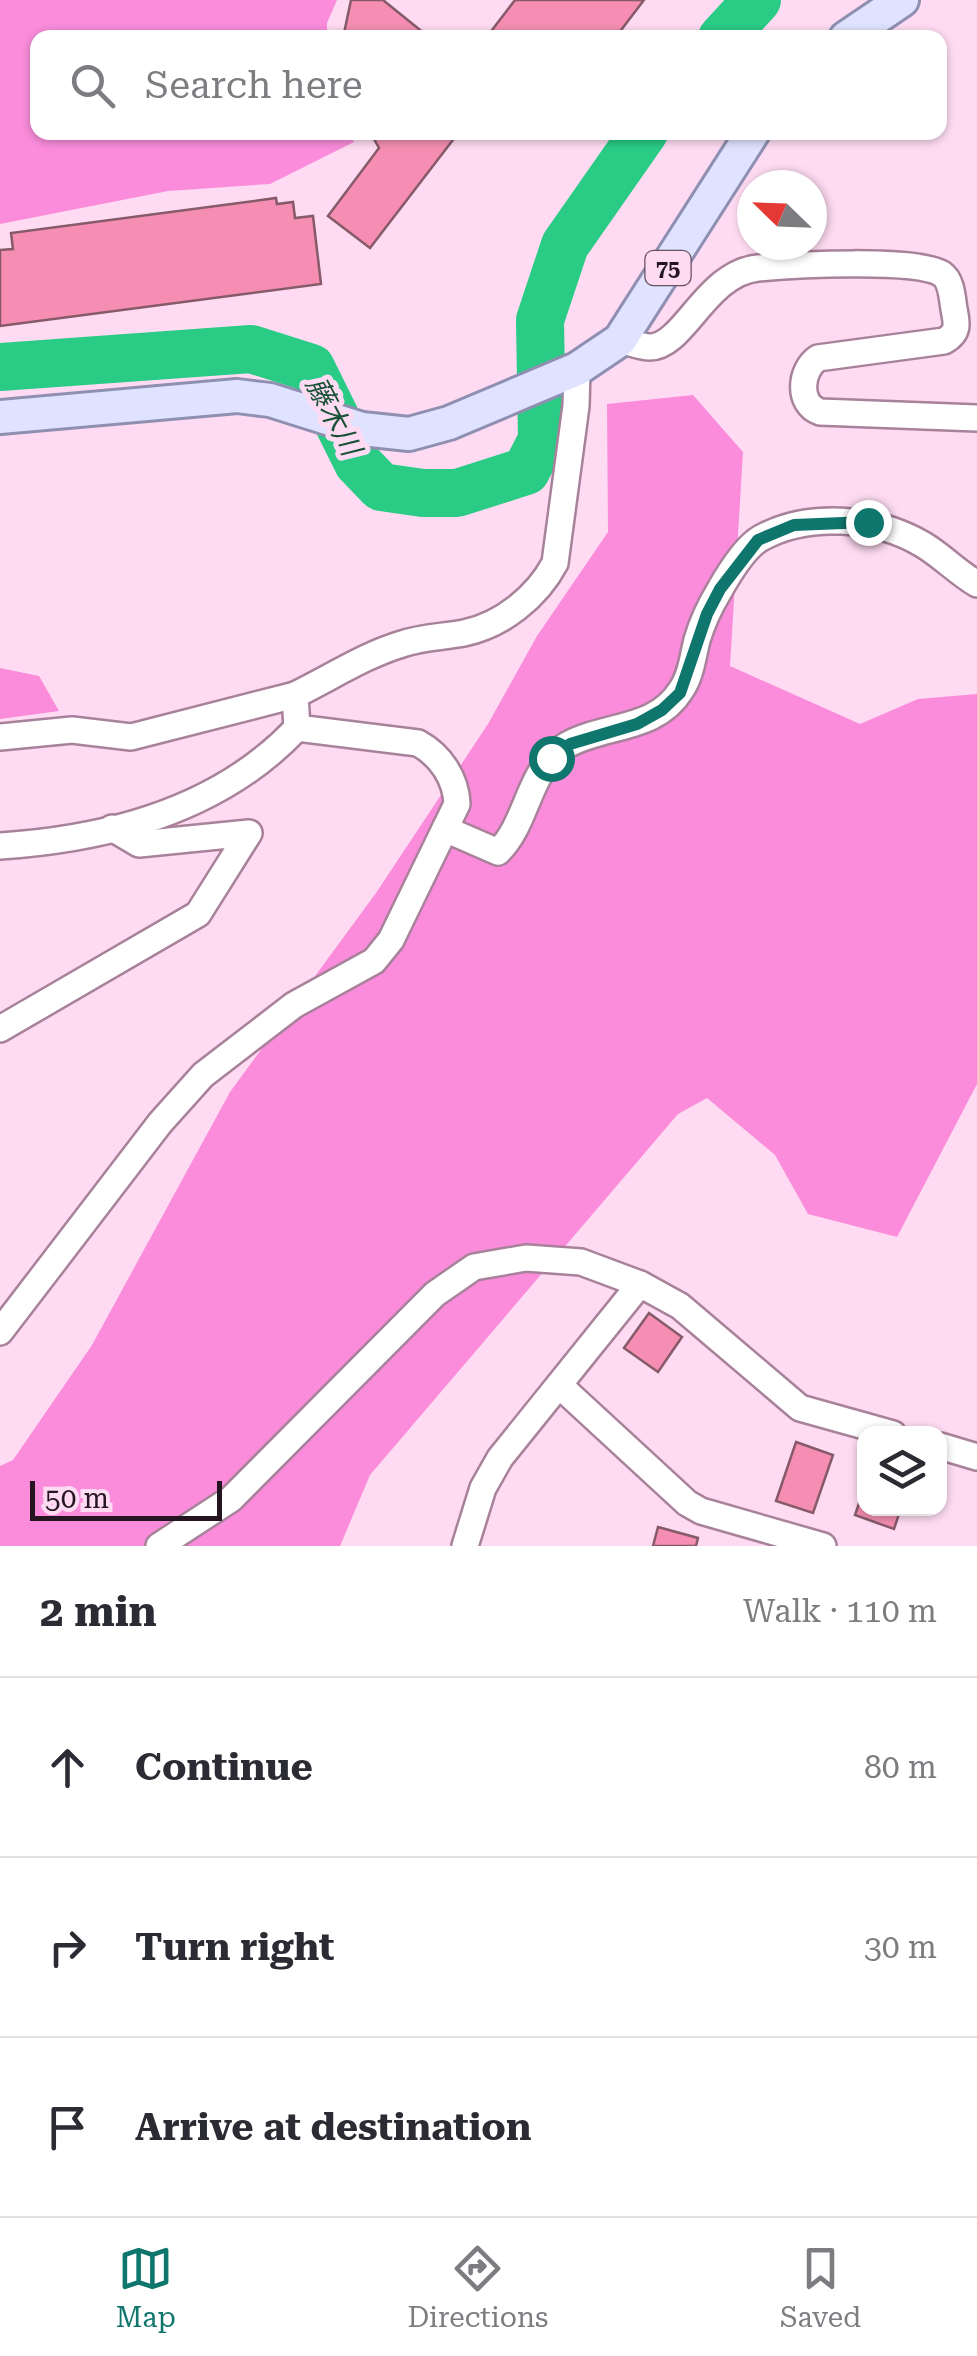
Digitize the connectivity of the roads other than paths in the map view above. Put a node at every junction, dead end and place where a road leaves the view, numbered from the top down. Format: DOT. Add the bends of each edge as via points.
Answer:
graph roads {
  1 [pos="902,0"];
  2 [pos="858,30"];
  3 [pos="748,140"];
  4 [pos="620,340"];
  5 [pos="567,374"];
  6 [pos="0,417"];
  7 [pos="977,418"];
  8 [pos="977,584"];
  9 [pos="295,695"];
  10 [pos="297,728"];
  11 [pos="0,737"];
  12 [pos="112,828"];
  13 [pos="445,829"];
  14 [pos="0,846"];
  15 [pos="0,1029"];
  16 [pos="640,1284"];
  17 [pos="0,1332"];
  18 [pos="558,1385"];
  19 [pos="864,1426"];
  20 [pos="947,1448"];
  21 [pos="977,1456"];
  22 [pos="469,1544"];
  23 [pos="159,1546"];
  24 [pos="823,1546"];
  1 -- 2 [label="main road"];
  3 -- 4 [label="main road, 75"];
  4 -- 5 [label="main road, 75"];
  4 -- 7 [label="street" via="652,347 669,340 717,286 745,271 873,264 928,269 949,284 957,327 952,336 818,358 807,366 806,402 820,412"];
  5 -- 6 [label="main road, 75" via="409,434 362,429 237,396"];
  5 -- 9 [label="street" via="576,406 555,563 545,582 496,622 398,645"];
  8 -- 13 [label="street" via="921,543 868,522 794,525 758,540 720,589 680,693 662,710 570,744 551,758 498,852"];
  9 -- 10 [label="street"];
  9 -- 11 [label="street" via="132,737 72,730"];
  10 -- 12 [label="street" via="218,792 165,816"];
  10 -- 13 [label="street" via="400,739 432,751 456,791"];
  12 -- 14 [label="street"];
  12 -- 15 [label="street" via="138,844 249,833 198,914"];
  13 -- 17 [label="street" via="391,940 374,961 294,1005 203,1075"];
  16 -- 18 [label="street"];
  16 -- 19 [label="street" via="680,1306 800,1408"];
  16 -- 23 [label="street" via="582,1262 526,1258 474,1266 434,1294 231,1499"];
  18 -- 22 [label="street" via="483,1488"];
  18 -- 24 [label="street" via="687,1503"];
  20 -- 21 [label="street"];
}
